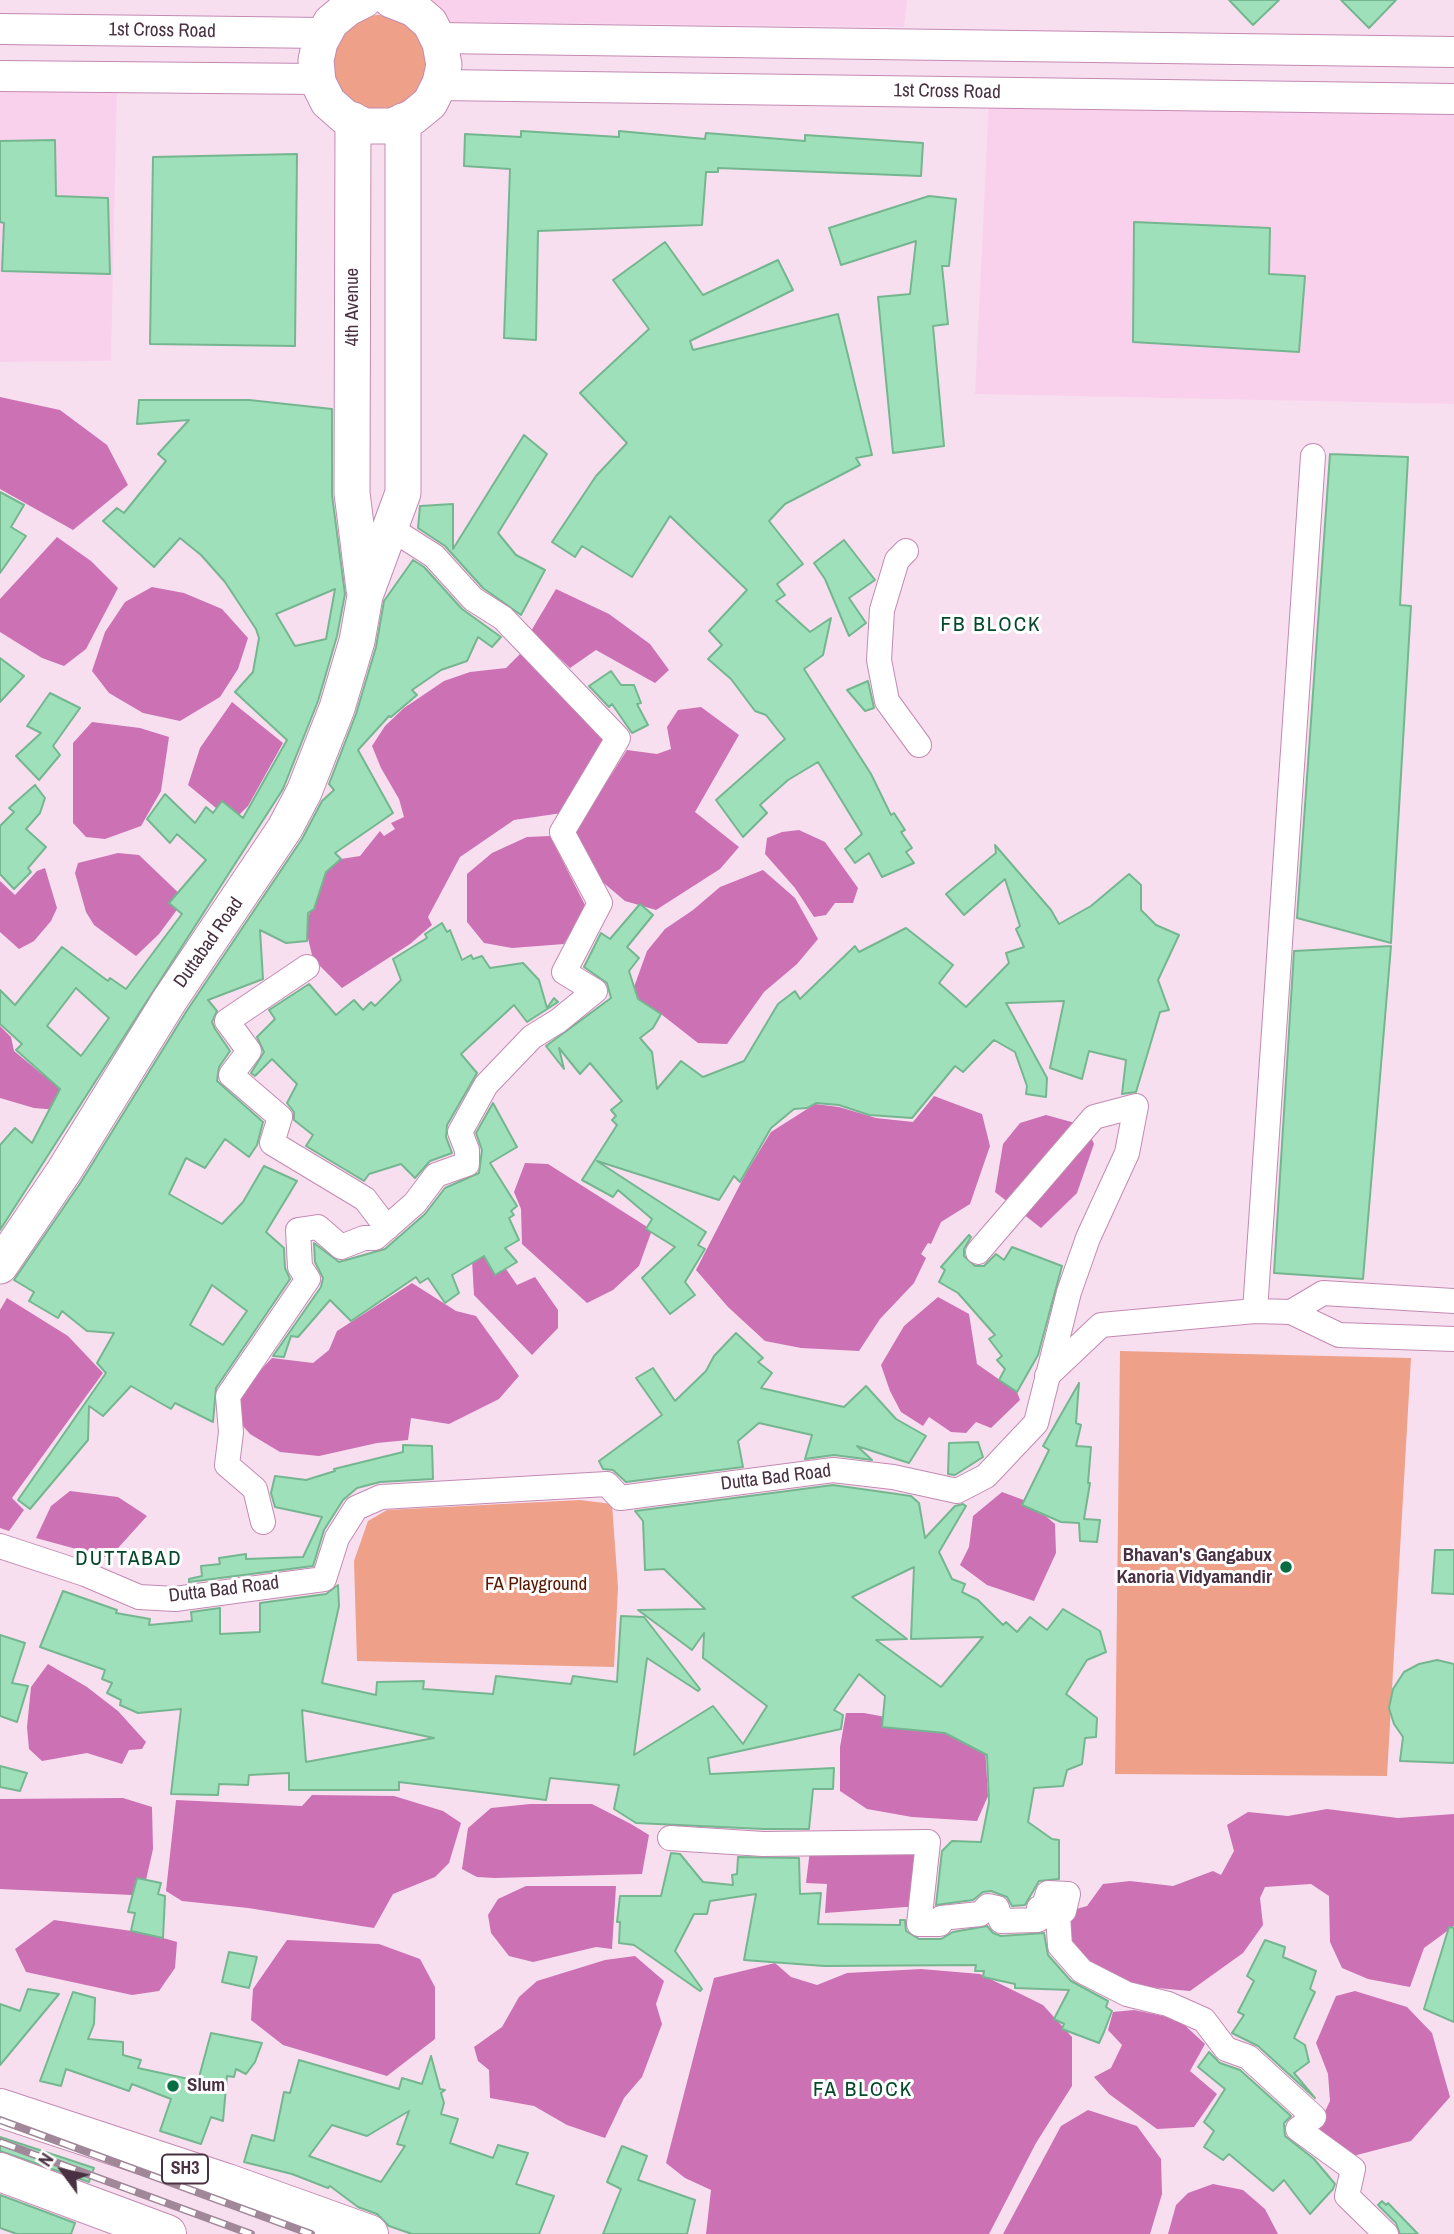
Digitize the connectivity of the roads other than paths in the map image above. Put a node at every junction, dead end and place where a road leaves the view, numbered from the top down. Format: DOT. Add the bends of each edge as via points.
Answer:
graph roads {
  1 [pos="381,1"];
  2 [pos="0,29"];
  3 [pos="324,33"];
  4 [pos="438,38"];
  5 [pos="1129,47"];
  6 [pos="1454,52"];
  7 [pos="0,76"];
  8 [pos="318,79"];
  9 [pos="439,85"];
  10 [pos="1127,94"];
  11 [pos="1454,99"];
  12 [pos="352,120"];
  13 [pos="404,121"];
  14 [pos="1313,456"];
  15 [pos="390,528"];
  16 [pos="906,551"];
  17 [pos="365,596"];
  18 [pos="919,745"];
  19 [pos="307,967"];
  20 [pos="387,1228"];
  21 [pos="978,1252"];
  22 [pos="0,1266"];
  23 [pos="1454,1301"];
  24 [pos="1255,1311"];
  25 [pos="1291,1312"];
  26 [pos="1454,1339"];
  27 [pos="1046,1377"];
  28 [pos="263,1522"];
  29 [pos="0,1546"];
  30 [pos="670,1838"];
  31 [pos="0,2108"];
  32 [pos="0,2172"];
  33 [pos="167,2234"];
  34 [pos="369,2234"];
  35 [pos="1387,2234"];
  1 -- 3 [label="main road" via="331,22"];
  1 -- 4 [label="main road" via="430,23"];
  2 -- 3 [label="street, 1st Cross Road"];
  3 -- 8 [label="main road" via="316,60"];
  4 -- 5 [label="street"];
  4 -- 9 [label="main road" via="443,65"];
  5 -- 6 [label="street"];
  5 -- 10 [label="street"];
  7 -- 8 [label="street"];
  8 -- 12 [label="main road" via="328,102"];
  9 -- 10 [label="street, 1st Cross Road"];
  9 -- 13 [label="main road" via="430,103"];
  10 -- 11 [label="street, 1st Cross Road"];
  12 -- 13 [label="main road" via="365,126"];
  12 -- 17 [label="main road, 4th Avenue" via="352,493"];
  13 -- 15 [label="main road" via="403,493"];
  14 -- 24 [label="street"];
  15 -- 17 [label="main road"];
  15 -- 20 [label="street" via="434,556 473,599 503,618 618,738 562,832 600,903 564,972 596,991 532,1037 486,1085 460,1132 467,1164 436,1175 415,1203"];
  16 -- 18 [label="street" via="897,560 882,610 879,660 887,701"];
  17 -- 22 [label="main road, Duttabad Road" via="337,708 285,828"];
  19 -- 20 [label="street" via="227,1021 249,1051 231,1075 280,1116 272,1143 365,1199"];
  20 -- 28 [label="street" via="375,1238 341,1247 318,1227 298,1230 300,1268 309,1279 228,1396 231,1432 227,1465 255,1489"];
  21 -- 27 [label="street, Dutta Bad Road" via="1094,1117 1136,1106 1127,1153 1088,1238"];
  23 -- 25 [label="street" via="1324,1293"];
  24 -- 25 [label="street"];
  24 -- 27 [label="street" via="1101,1325"];
  25 -- 26 [label="street" via="1339,1335"];
  27 -- 29 [label="street, Dutta Bad Road" via="1036,1423 986,1476 957,1491 834,1470 620,1498 607,1484 381,1497 356,1508 337,1538 324,1579 175,1599 139,1597"];
  30 -- 35 [label="street" via="763,1844 928,1842 919,1924 980,1914 988,1906 997,1908 1001,1921 1038,1920 1048,1894 1068,1894 1064,1911 1058,1915 1060,1946 1082,1971 1126,1994 1168,2004 1204,2020 1226,2049 1248,2057 1314,2117 1298,2129 1353,2169 1347,2196"];
  31 -- 34 [label="main road, SH3"];
  32 -- 33 [label="main road"];
}
